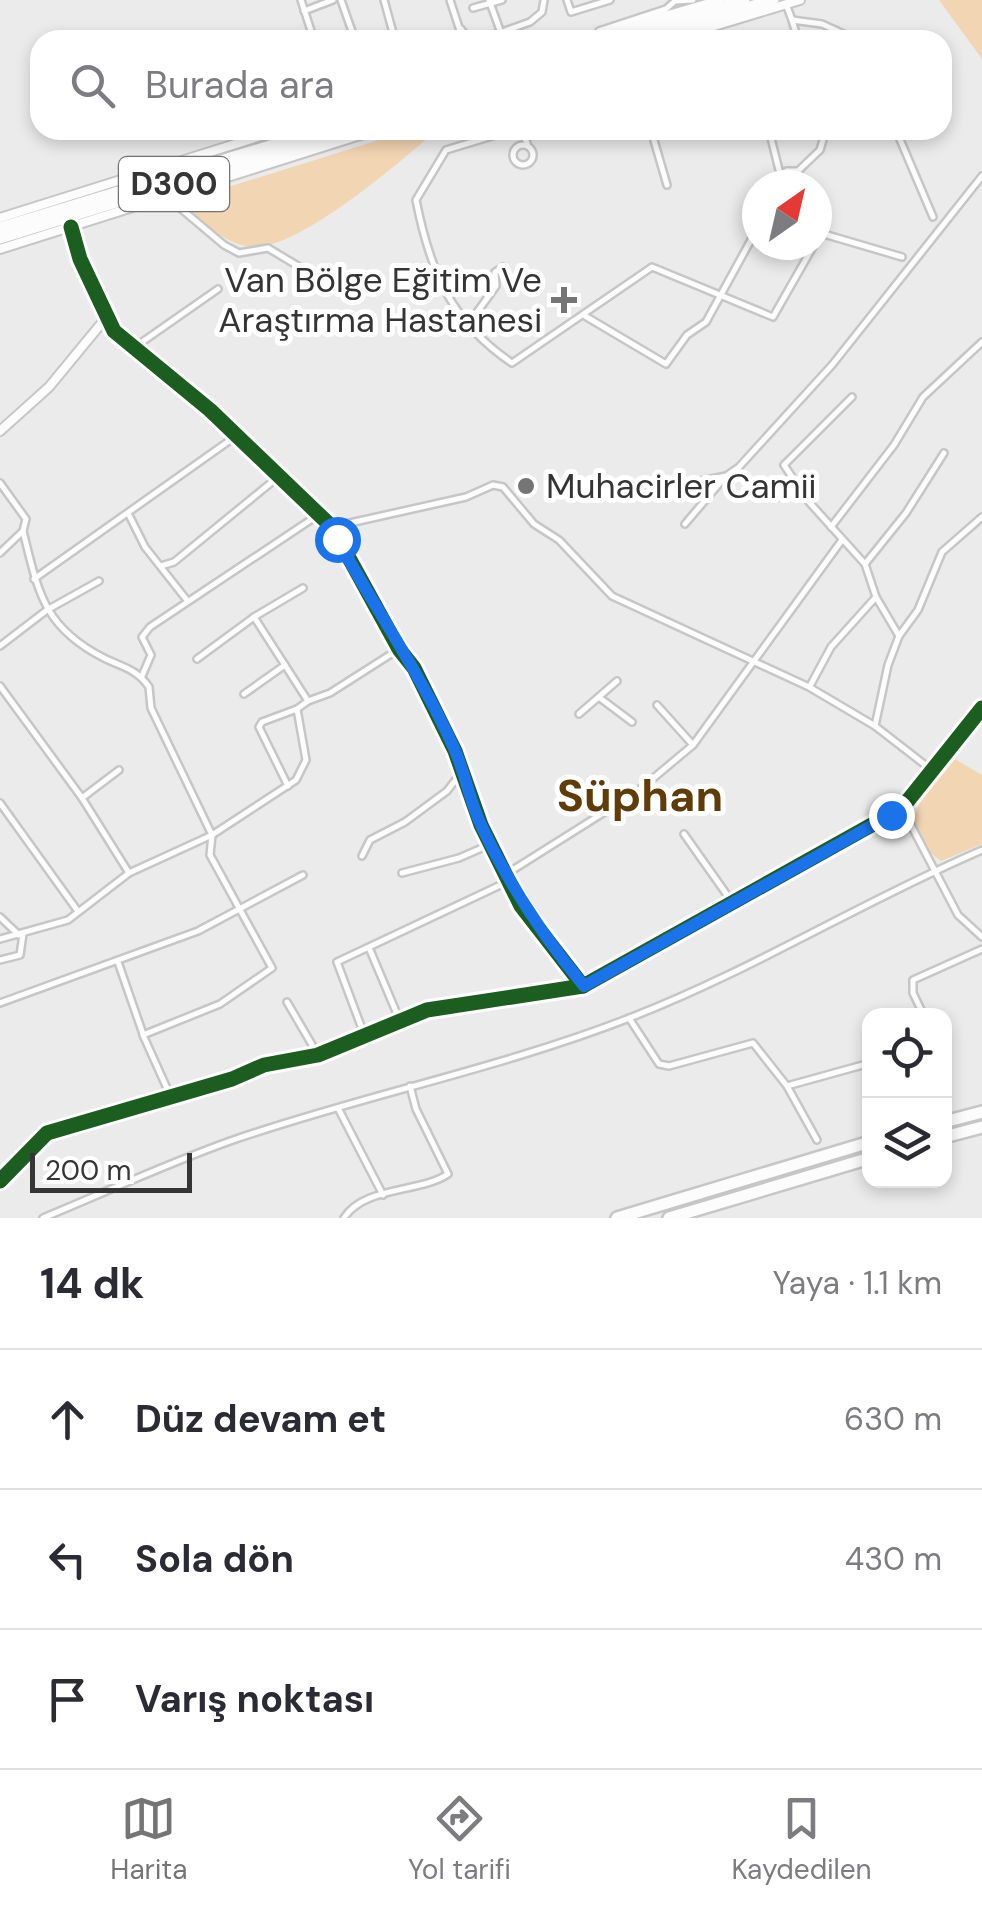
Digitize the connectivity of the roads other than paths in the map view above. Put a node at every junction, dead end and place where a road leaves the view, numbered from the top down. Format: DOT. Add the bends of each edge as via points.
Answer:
graph roads {
  1 [pos="301,0"];
  2 [pos="333,0"];
  3 [pos="341,0"];
  4 [pos="384,0"];
  5 [pos="450,0"];
  6 [pos="502,0"];
  7 [pos="544,0"];
  8 [pos="568,0"];
  9 [pos="610,0"];
  10 [pos="693,0"];
  11 [pos="720,0"];
  12 [pos="744,0"];
  13 [pos="800,0"];
  14 [pos="675,1"];
  15 [pos="490,2"];
  16 [pos="780,2"];
  17 [pos="591,4"];
  18 [pos="472,8"];
  19 [pos="304,12"];
  20 [pos="792,20"];
  21 [pos="310,30"];
  22 [pos="352,30"];
  23 [pos="392,30"];
  24 [pos="460,30"];
  25 [pos="499,30"];
  26 [pos="508,30"];
  27 [pos="608,30"];
  28 [pos="615,30"];
  29 [pos="646,30"];
  30 [pos="678,30"];
  31 [pos="709,30"];
  32 [pos="795,30"];
  33 [pos="835,30"];
  34 [pos="248,140"];
  35 [pos="278,140"];
  36 [pos="288,140"];
  37 [pos="316,140"];
  38 [pos="344,140"];
  39 [pos="476,140"];
  40 [pos="513,140"];
  41 [pos="525,140"];
  42 [pos="654,140"];
  43 [pos="771,140"];
  44 [pos="823,140"];
  45 [pos="900,140"];
  46 [pos="528,146"];
  47 [pos="514,148"];
  48 [pos="195,168"];
  49 [pos="779,170"];
  50 [pos="799,170"];
  51 [pos="982,176"];
  52 [pos="667,185"];
  53 [pos="166,196"];
  54 [pos="933,217"];
  55 [pos="0,218"];
  56 [pos="71,227"];
  57 [pos="0,228"];
  58 [pos="832,236"];
  59 [pos="0,238"];
  60 [pos="0,249"];
  61 [pos="742,255"];
  62 [pos="902,257"];
  63 [pos="805,260"];
  64 [pos="504,268"];
  65 [pos="333,287"];
  66 [pos="218,289"];
  67 [pos="717,298"];
  68 [pos="584,316"];
  69 [pos="105,319"];
  70 [pos="470,322"];
  71 [pos="982,342"];
  72 [pos="132,348"];
  73 [pos="976,350"];
  74 [pos="982,356"];
  75 [pos="852,397"];
  76 [pos="0,431"];
  77 [pos="236,436"];
  78 [pos="944,453"];
  79 [pos="726,476"];
  80 [pos="278,478"];
  81 [pos="0,483"];
  82 [pos="642,494"];
  83 [pos="806,496"];
  84 [pos="777,497"];
  85 [pos="318,514"];
  86 [pos="129,515"];
  87 [pos="982,517"];
  88 [pos="685,524"];
  89 [pos="332,526"];
  90 [pos="830,527"];
  91 [pos="22,531"];
  92 [pos="842,540"];
  93 [pos="0,553"];
  94 [pos="865,564"];
  95 [pos="161,566"];
  96 [pos="33,580"];
  97 [pos="99,581"];
  98 [pos="303,588"];
  99 [pos="876,597"];
  100 [pos="186,600"];
  101 [pos="46,610"];
  102 [pos="254,616"];
  103 [pos="900,636"];
  104 [pos="0,646"];
  105 [pos="399,649"];
  106 [pos="197,659"];
  107 [pos="751,659"];
  108 [pos="285,665"];
  109 [pos="142,676"];
  110 [pos="617,681"];
  111 [pos="0,686"];
  112 [pos="809,687"];
  113 [pos="244,694"];
  114 [pos="600,698"];
  115 [pos="308,701"];
  116 [pos="658,705"];
  117 [pos="982,708"];
  118 [pos="297,709"];
  119 [pos="579,714"];
  120 [pos="632,722"];
  121 [pos="875,726"];
  122 [pos="692,745"];
  123 [pos="119,770"];
  124 [pos="933,771"];
  125 [pos="462,773"];
  126 [pos="288,786"];
  127 [pos="82,798"];
  128 [pos="0,802"];
  129 [pos="902,808"];
  130 [pos="684,834"];
  131 [pos="212,835"];
  132 [pos="491,844"];
  133 [pos="982,850"];
  134 [pos="362,856"];
  135 [pos="936,870"];
  136 [pos="129,872"];
  137 [pos="402,873"];
  138 [pos="303,874"];
  139 [pos="509,877"];
  140 [pos="734,904"];
  141 [pos="238,909"];
  142 [pos="77,910"];
  143 [pos="0,917"];
  144 [pos="21,934"];
  145 [pos="982,937"];
  146 [pos="0,939"];
  147 [pos="370,948"];
  148 [pos="982,949"];
  149 [pos="0,960"];
  150 [pos="118,962"];
  151 [pos="584,986"];
  152 [pos="287,1002"];
  153 [pos="0,1004"];
  154 [pos="920,1008"];
  155 [pos="629,1018"];
  156 [pos="400,1020"];
  157 [pos="144,1034"];
  158 [pos="364,1034"];
  159 [pos="318,1055"];
  160 [pos="862,1065"];
  161 [pos="410,1086"];
  162 [pos="786,1086"];
  163 [pos="170,1095"];
  164 [pos="338,1108"];
  165 [pos="982,1112"];
  166 [pos="952,1120"];
  167 [pos="982,1127"];
  168 [pos="952,1135"];
  169 [pos="818,1140"];
  170 [pos="862,1144"];
  171 [pos="862,1160"];
  172 [pos="0,1181"];
  173 [pos="383,1194"];
  174 [pos="43,1218"];
  175 [pos="344,1218"];
  176 [pos="617,1218"];
  177 [pos="670,1218"];
  1 -- 19 [label="street"];
  2 -- 19 [label="street"];
  3 -- 22 [label="street"];
  4 -- 23 [label="street"];
  5 -- 24 [label="street"];
  6 -- 15 [label="street"];
  7 -- 26 [label="street" via="542,12"];
  8 -- 17 [label="street" via="571,12"];
  9 -- 17 [label="street"];
  10 -- 14 [label="street"];
  11 -- 28 [label="street"];
  12 -- 29 [label="highway"];
  13 -- 16 [label="street"];
  14 -- 27 [label="street"];
  15 -- 18 [label="street"];
  15 -- 25 [label="street"];
  16 -- 20 [label="street"];
  16 -- 30 [label="highway"];
  16 -- 31 [label="street"];
  19 -- 21 [label="street"];
  20 -- 32 [label="street"];
  20 -- 33 [label="street"];
  34 -- 55 [label="street"];
  35 -- 48 [label="highway"];
  36 -- 48 [label="highway, D300"];
  37 -- 59 [label="highway, D300"];
  38 -- 53 [label="street"];
  39 -- 70 [label="street" via="442,152 416,200 441,290"];
  40 -- 47 [label="street"];
  41 -- 46 [label="street"];
  42 -- 52 [label="street"];
  43 -- 49 [label="street"];
  44 -- 50 [label="street"];
  45 -- 54 [label="street"];
  46 -- 47 [label="street"];
  46 -- 47 [label="street" via="533,155 524,165 513,158"];
  48 -- 57 [label="highway, D300"];
  51 -- 79 [label="street" via="832,364"];
  53 -- 56 [label="street"];
  53 -- 65 [label="street" via="224,246 239,253 268,248"];
  56 -- 60 [label="street"];
  56 -- 69 [label="street"];
  58 -- 62 [label="street"];
  61 -- 67 [label="street"];
  63 -- 67 [label="street" via="773,317"];
  64 -- 70 [label="street" via="495,272 496,286"];
  66 -- 72 [label="street"];
  67 -- 68 [label="street" via="652,267"];
  67 -- 68 [label="street" via="706,322 687,334 666,364"];
  68 -- 70 [label="street" via="518,364 488,348"];
  69 -- 72 [label="street"];
  69 -- 76 [label="street"];
  71 -- 73 [label="street"];
  72 -- 77 [label="street"];
  73 -- 74 [label="street"];
  73 -- 90 [label="street" via="924,397"];
  75 -- 83 [label="street" via="784,465"];
  77 -- 80 [label="street"];
  77 -- 86 [label="street"];
  78 -- 94 [label="street"];
  79 -- 82 [label="street"];
  79 -- 88 [label="street"];
  80 -- 85 [label="street"];
  80 -- 95 [label="street"];
  81 -- 91 [label="street" via="26,520"];
  83 -- 84 [label="street"];
  83 -- 90 [label="street"];
  85 -- 89 [label="street"];
  85 -- 100 [label="street"];
  86 -- 95 [label="street"];
  86 -- 96 [label="street"];
  87 -- 103 [label="street" via="942,552"];
  89 -- 105 [label="street"];
  89 -- 107 [label="street" via="503,487 612,596"];
  90 -- 92 [label="street"];
  91 -- 93 [label="street"];
  91 -- 96 [label="street"];
  92 -- 94 [label="street"];
  92 -- 107 [label="street"];
  94 -- 99 [label="street"];
  95 -- 100 [label="street"];
  96 -- 101 [label="street"];
  97 -- 101 [label="street"];
  98 -- 102 [label="street"];
  99 -- 103 [label="street"];
  99 -- 112 [label="street" via="831,646"];
  100 -- 109 [label="street" via="142,637 151,655"];
  101 -- 104 [label="street"];
  101 -- 109 [label="street" via="78,643"];
  102 -- 106 [label="street"];
  102 -- 108 [label="street"];
  103 -- 121 [label="street"];
  105 -- 115 [label="street"];
  105 -- 125 [label="street"];
  107 -- 112 [label="street"];
  107 -- 122 [label="street"];
  108 -- 113 [label="street"];
  108 -- 115 [label="street"];
  109 -- 131 [label="street"];
  110 -- 114 [label="street"];
  111 -- 127 [label="street"];
  112 -- 121 [label="street"];
  114 -- 119 [label="street"];
  114 -- 120 [label="street"];
  115 -- 118 [label="street"];
  116 -- 122 [label="street"];
  117 -- 124 [label="street"];
  118 -- 126 [label="street" via="306,760"];
  118 -- 126 [label="street" via="259,727"];
  121 -- 124 [label="street"];
  122 -- 139 [label="street" via="638,791"];
  123 -- 127 [label="street"];
  124 -- 129 [label="street"];
  125 -- 132 [label="street"];
  125 -- 134 [label="street" via="405,822 370,840"];
  126 -- 131 [label="street"];
  127 -- 136 [label="street"];
  128 -- 142 [label="street"];
  129 -- 135 [label="street"];
  129 -- 140 [label="street"];
  130 -- 140 [label="street"];
  131 -- 136 [label="street"];
  131 -- 141 [label="street" via="210,855"];
  132 -- 137 [label="street"];
  132 -- 139 [label="street"];
  133 -- 135 [label="street"];
  135 -- 145 [label="street" via="958,915"];
  135 -- 155 [label="street" via="697,991"];
  136 -- 142 [label="street"];
  138 -- 141 [label="street"];
  139 -- 147 [label="street"];
  139 -- 151 [label="street" via="529,918"];
  140 -- 151 [label="street"];
  141 -- 150 [label="street"];
  141 -- 157 [label="street" via="272,968 220,1004"];
  142 -- 144 [label="street" via="68,920"];
  143 -- 144 [label="street"];
  144 -- 146 [label="street"];
  144 -- 149 [label="street" via="20,955"];
  147 -- 156 [label="street"];
  147 -- 158 [label="street" via="337,962"];
  148 -- 154 [label="street" via="913,980"];
  150 -- 153 [label="street"];
  150 -- 157 [label="street"];
  151 -- 156 [label="street"];
  152 -- 159 [label="street"];
  155 -- 161 [label="street"];
  155 -- 162 [label="street" via="659,1064 754,1043"];
  156 -- 158 [label="street"];
  157 -- 163 [label="street"];
  158 -- 159 [label="street"];
  159 -- 163 [label="street"];
  160 -- 162 [label="street"];
  161 -- 164 [label="street"];
  161 -- 173 [label="street" via="448,1174"];
  162 -- 169 [label="street"];
  163 -- 172 [label="street" via="47,1133"];
  164 -- 173 [label="street"];
  164 -- 174 [label="street" via="231,1141"];
  165 -- 166 [label="highway"];
  167 -- 168 [label="highway"];
  170 -- 176 [label="highway"];
  171 -- 177 [label="highway"];
  173 -- 175 [label="street"];
}
